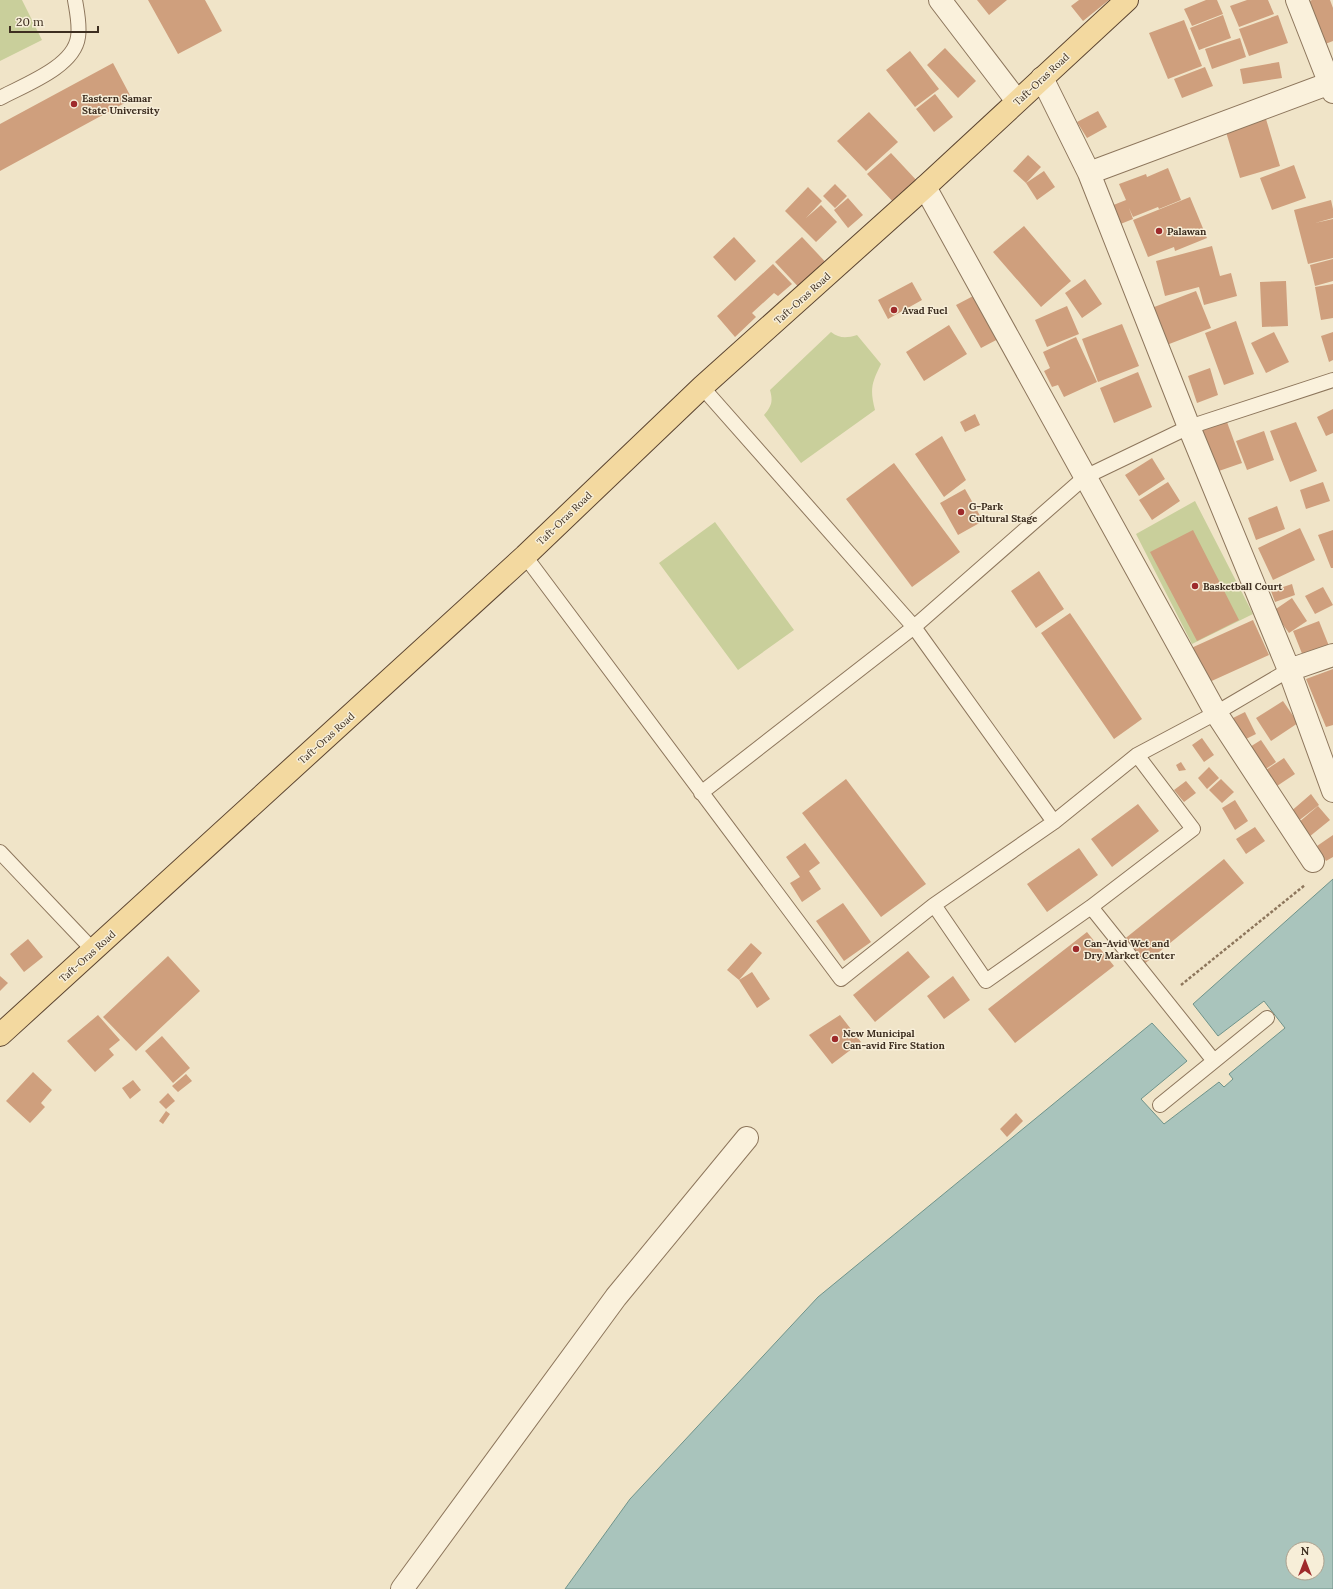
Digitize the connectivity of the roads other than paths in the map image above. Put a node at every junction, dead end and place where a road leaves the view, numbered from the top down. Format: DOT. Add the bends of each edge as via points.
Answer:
graph roads {
  1 [pos="75,0"];
  2 [pos="940,0"];
  3 [pos="1127,0"];
  4 [pos="1297,0"];
  5 [pos="1042,78"];
  6 [pos="1332,85"];
  7 [pos="0,98"];
  8 [pos="1017,101"];
  9 [pos="1089,173"];
  10 [pos="925,187"];
  11 [pos="1333,380"];
  12 [pos="702,387"];
  13 [pos="1189,427"];
  14 [pos="1085,478"];
  15 [pos="525,556"];
  16 [pos="914,627"];
  17 [pos="1333,654"];
  18 [pos="1289,670"];
  19 [pos="1216,713"];
  20 [pos="1137,755"];
  21 [pos="1333,792"];
  22 [pos="701,794"];
  23 [pos="1054,822"];
  24 [pos="0,852"];
  25 [pos="1311,871"];
  26 [pos="934,904"];
  27 [pos="1091,907"];
  28 [pos="93,950"];
  29 [pos="1267,1018"];
  30 [pos="0,1035"];
  31 [pos="1214,1061"];
  32 [pos="1160,1105"];
  33 [pos="747,1138"];
  34 [pos="402,1589"];
  1 -- 7 [label="lane" via="78,38 71,55 57,68"];
  2 -- 8 [label="street"];
  3 -- 5 [label="main road, Taft-Oras Road"];
  4 -- 6 [label="street"];
  5 -- 8 [label="main road, Taft-Oras Road"];
  5 -- 9 [label="street"];
  6 -- 9 [label="street"];
  8 -- 10 [label="main road, Taft-Oras Road"];
  9 -- 13 [label="street"];
  10 -- 12 [label="main road, Taft-Oras Road"];
  10 -- 14 [label="street"];
  11 -- 13 [label="lane"];
  12 -- 15 [label="main road, Taft-Oras Road"];
  12 -- 16 [label="lane"];
  13 -- 14 [label="lane"];
  13 -- 18 [label="street"];
  14 -- 16 [label="lane"];
  14 -- 19 [label="street"];
  15 -- 22 [label="lane"];
  15 -- 28 [label="main road, Taft-Oras Road"];
  16 -- 22 [label="lane"];
  16 -- 23 [label="lane"];
  17 -- 18 [label="street"];
  18 -- 19 [label="lane"];
  18 -- 21 [label="street"];
  19 -- 20 [label="lane"];
  19 -- 25 [label="street"];
  20 -- 23 [label="lane"];
  20 -- 27 [label="lane" via="1193,829"];
  22 -- 26 [label="lane" via="841,979"];
  23 -- 26 [label="lane"];
  24 -- 28 [label="lane"];
  26 -- 27 [label="lane" via="986,981"];
  27 -- 31 [label="lane"];
  28 -- 30 [label="main road, Taft-Oras Road"];
  29 -- 31 [label="lane"];
  31 -- 32 [label="lane"];
  33 -- 34 [label="street" via="616,1297"];
}
